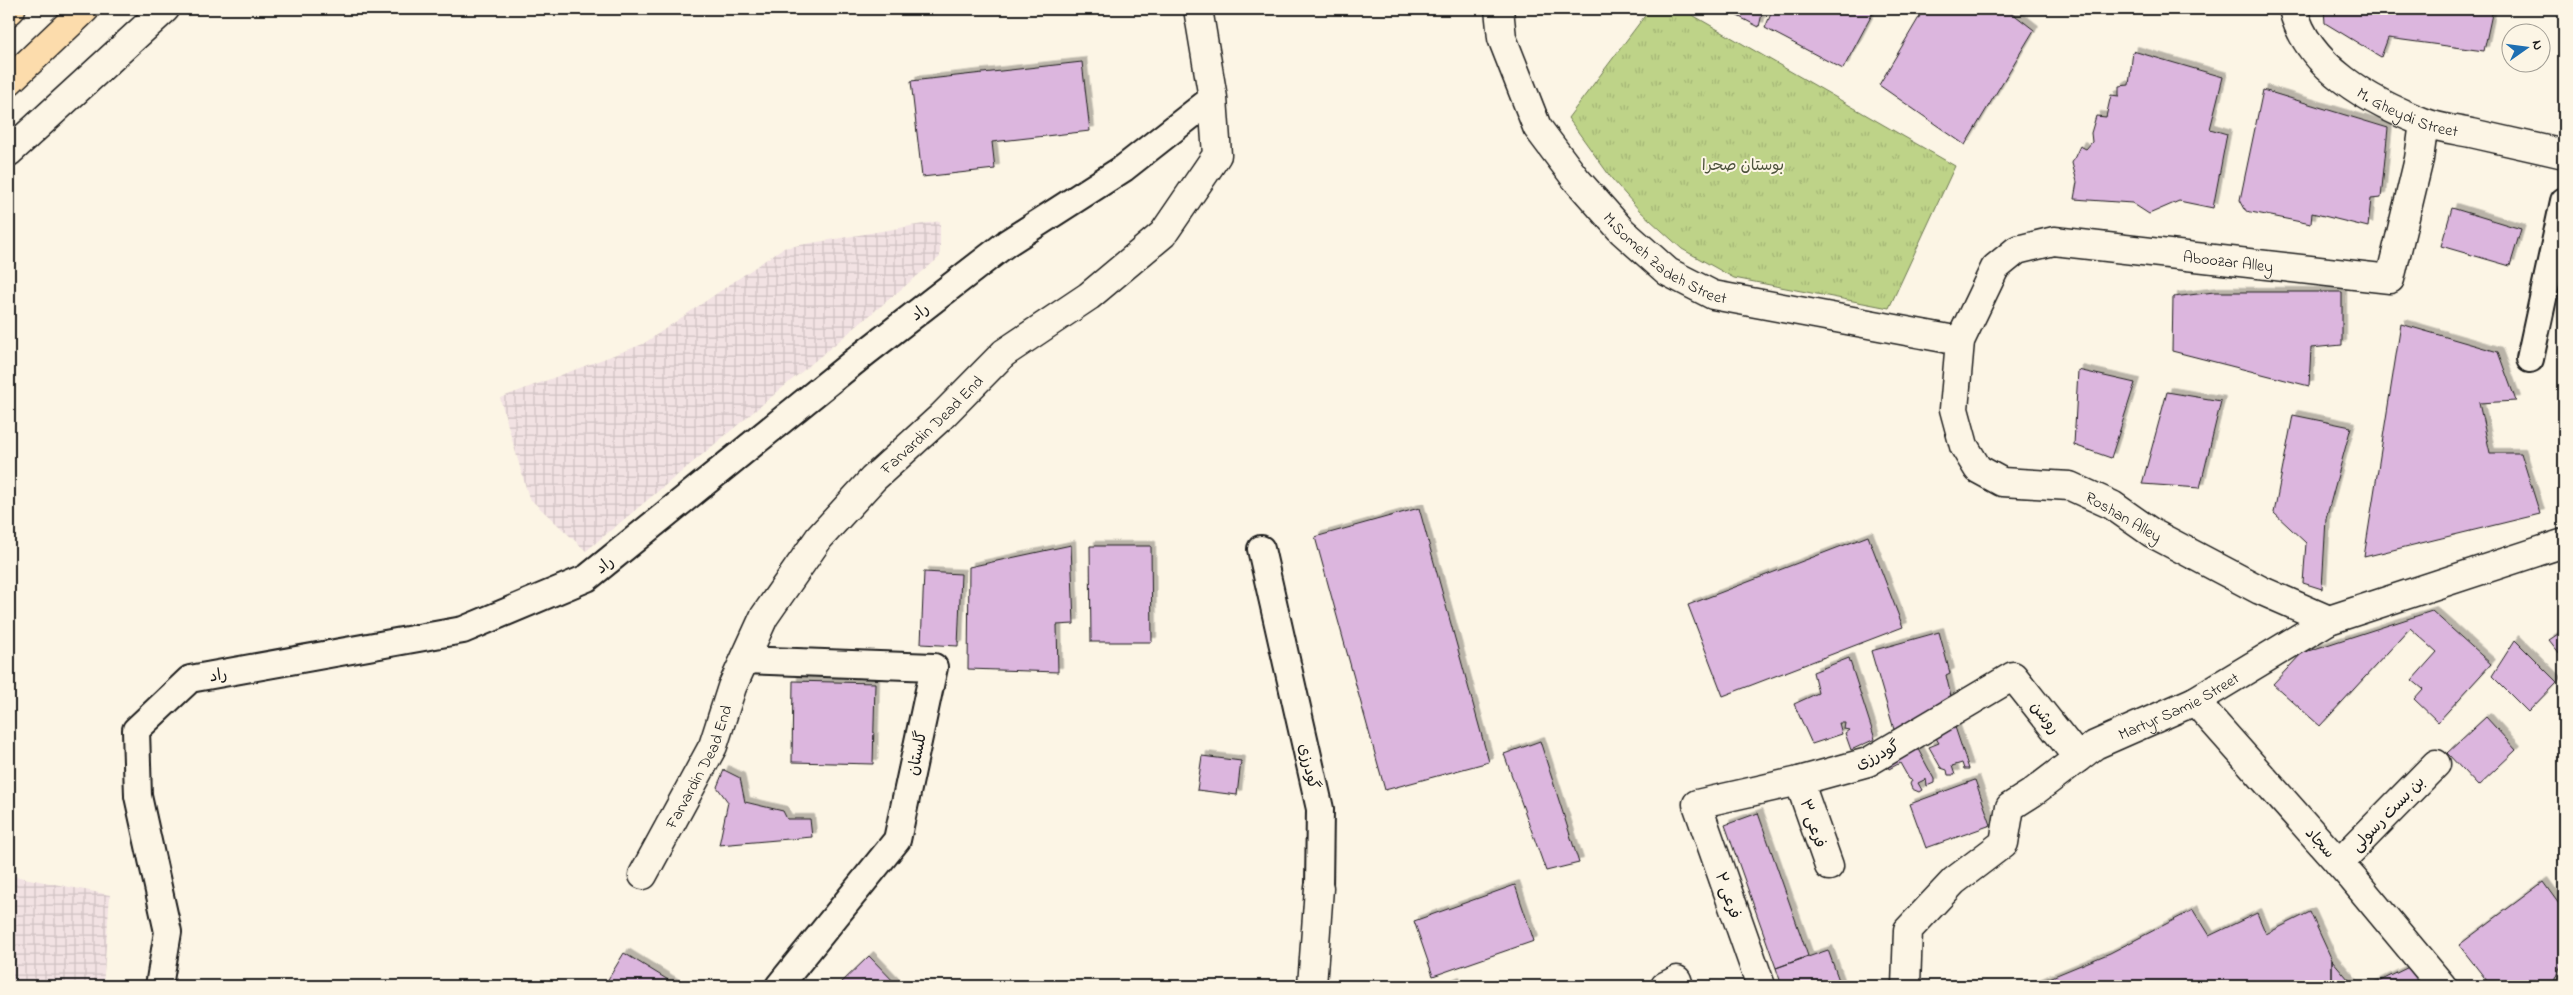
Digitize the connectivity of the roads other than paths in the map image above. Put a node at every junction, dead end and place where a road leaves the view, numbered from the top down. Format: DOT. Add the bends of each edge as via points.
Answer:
graph roads {
  1 [pos="85,9"];
  2 [pos="165,9"];
  3 [pos="1198,9"];
  4 [pos="1499,9"];
  5 [pos="2293,9"];
  6 [pos="9,81"];
  7 [pos="1213,98"];
  8 [pos="2424,123"];
  9 [pos="9,152"];
  10 [pos="2564,154"];
  11 [pos="2564,201"];
  12 [pos="1960,341"];
  13 [pos="2530,360"];
  14 [pos="2564,543"];
  15 [pos="1261,549"];
  16 [pos="2329,620"];
  17 [pos="745,660"];
  18 [pos="2014,676"];
  19 [pos="2195,701"];
  20 [pos="2078,758"];
  21 [pos="2436,764"];
  22 [pos="1799,781"];
  23 [pos="1697,804"];
  24 [pos="2339,863"];
  25 [pos="1829,866"];
  26 [pos="643,875"];
  27 [pos="1319,888"];
  28 [pos="159,986"];
  29 [pos="780,986"];
  30 [pos="1312,986"];
  31 [pos="1665,986"];
  32 [pos="1679,986"];
  33 [pos="1760,986"];
  34 [pos="1906,986"];
  35 [pos="2442,986"];
  1 -- 6 [label="main road"];
  2 -- 9 [label="street"];
  3 -- 7 [label="street, Farvardin Dead End"];
  4 -- 12 [label="street, M.Someh Zadeh Street" via="1502,38 1537,127 1576,179 1622,231 1668,272 1713,295"];
  5 -- 8 [label="street, M. Gheydi Street" via="2295,19 2320,60 2350,84"];
  7 -- 17 [label="street, Farvardin Dead End" via="1217,155 1163,234 1090,296 1004,353 873,479 818,538 764,617"];
  7 -- 28 [label="lane, راد" via="1124,168 1007,243 865,353 587,578 463,630 190,679 136,730 138,796 168,932"];
  8 -- 10 [label="street, M. Gheydi Street"];
  8 -- 12 [label="street, Aboozar Alley" via="2419,159 2390,279 2054,241 2017,250 1995,268"];
  11 -- 13 [label="lane"];
  12 -- 16 [label="street, Roshan Alley" via="1954,409 1964,446 1978,469 2002,482 2070,486 2112,505 2152,533 2260,590"];
  14 -- 16 [label="street, Martyr Samie Street"];
  15 -- 27 [label="lane, گودرزی" via="1320,809"];
  16 -- 19 [label="street, Martyr Samie Street"];
  17 -- 26 [label="street, Farvardin Dead End" via="732,687 713,746"];
  17 -- 29 [label="lane, گلستان" via="934,667 897,840"];
  18 -- 20 [label="street, روشن"];
  18 -- 22 [label="street, گودرزی" via="1868,762"];
  19 -- 20 [label="street, Martyr Samie Street" via="2095,745"];
  19 -- 24 [label="street, سجاد"];
  20 -- 34 [label="street, Martyr Samie Street" via="2010,807 2004,843 1954,882 1908,930"];
  21 -- 24 [label="street, بن بست رسولی"];
  22 -- 23 [label="street, گودرزی"];
  22 -- 25 [label="street, فرعی ۳"];
  23 -- 33 [label="street, فرعی ۲"];
  24 -- 35 [label="street, سجاد"];
  27 -- 30 [label="street, گودرزی"];
  31 -- 32 [label="street" via="1677,980"];
}
